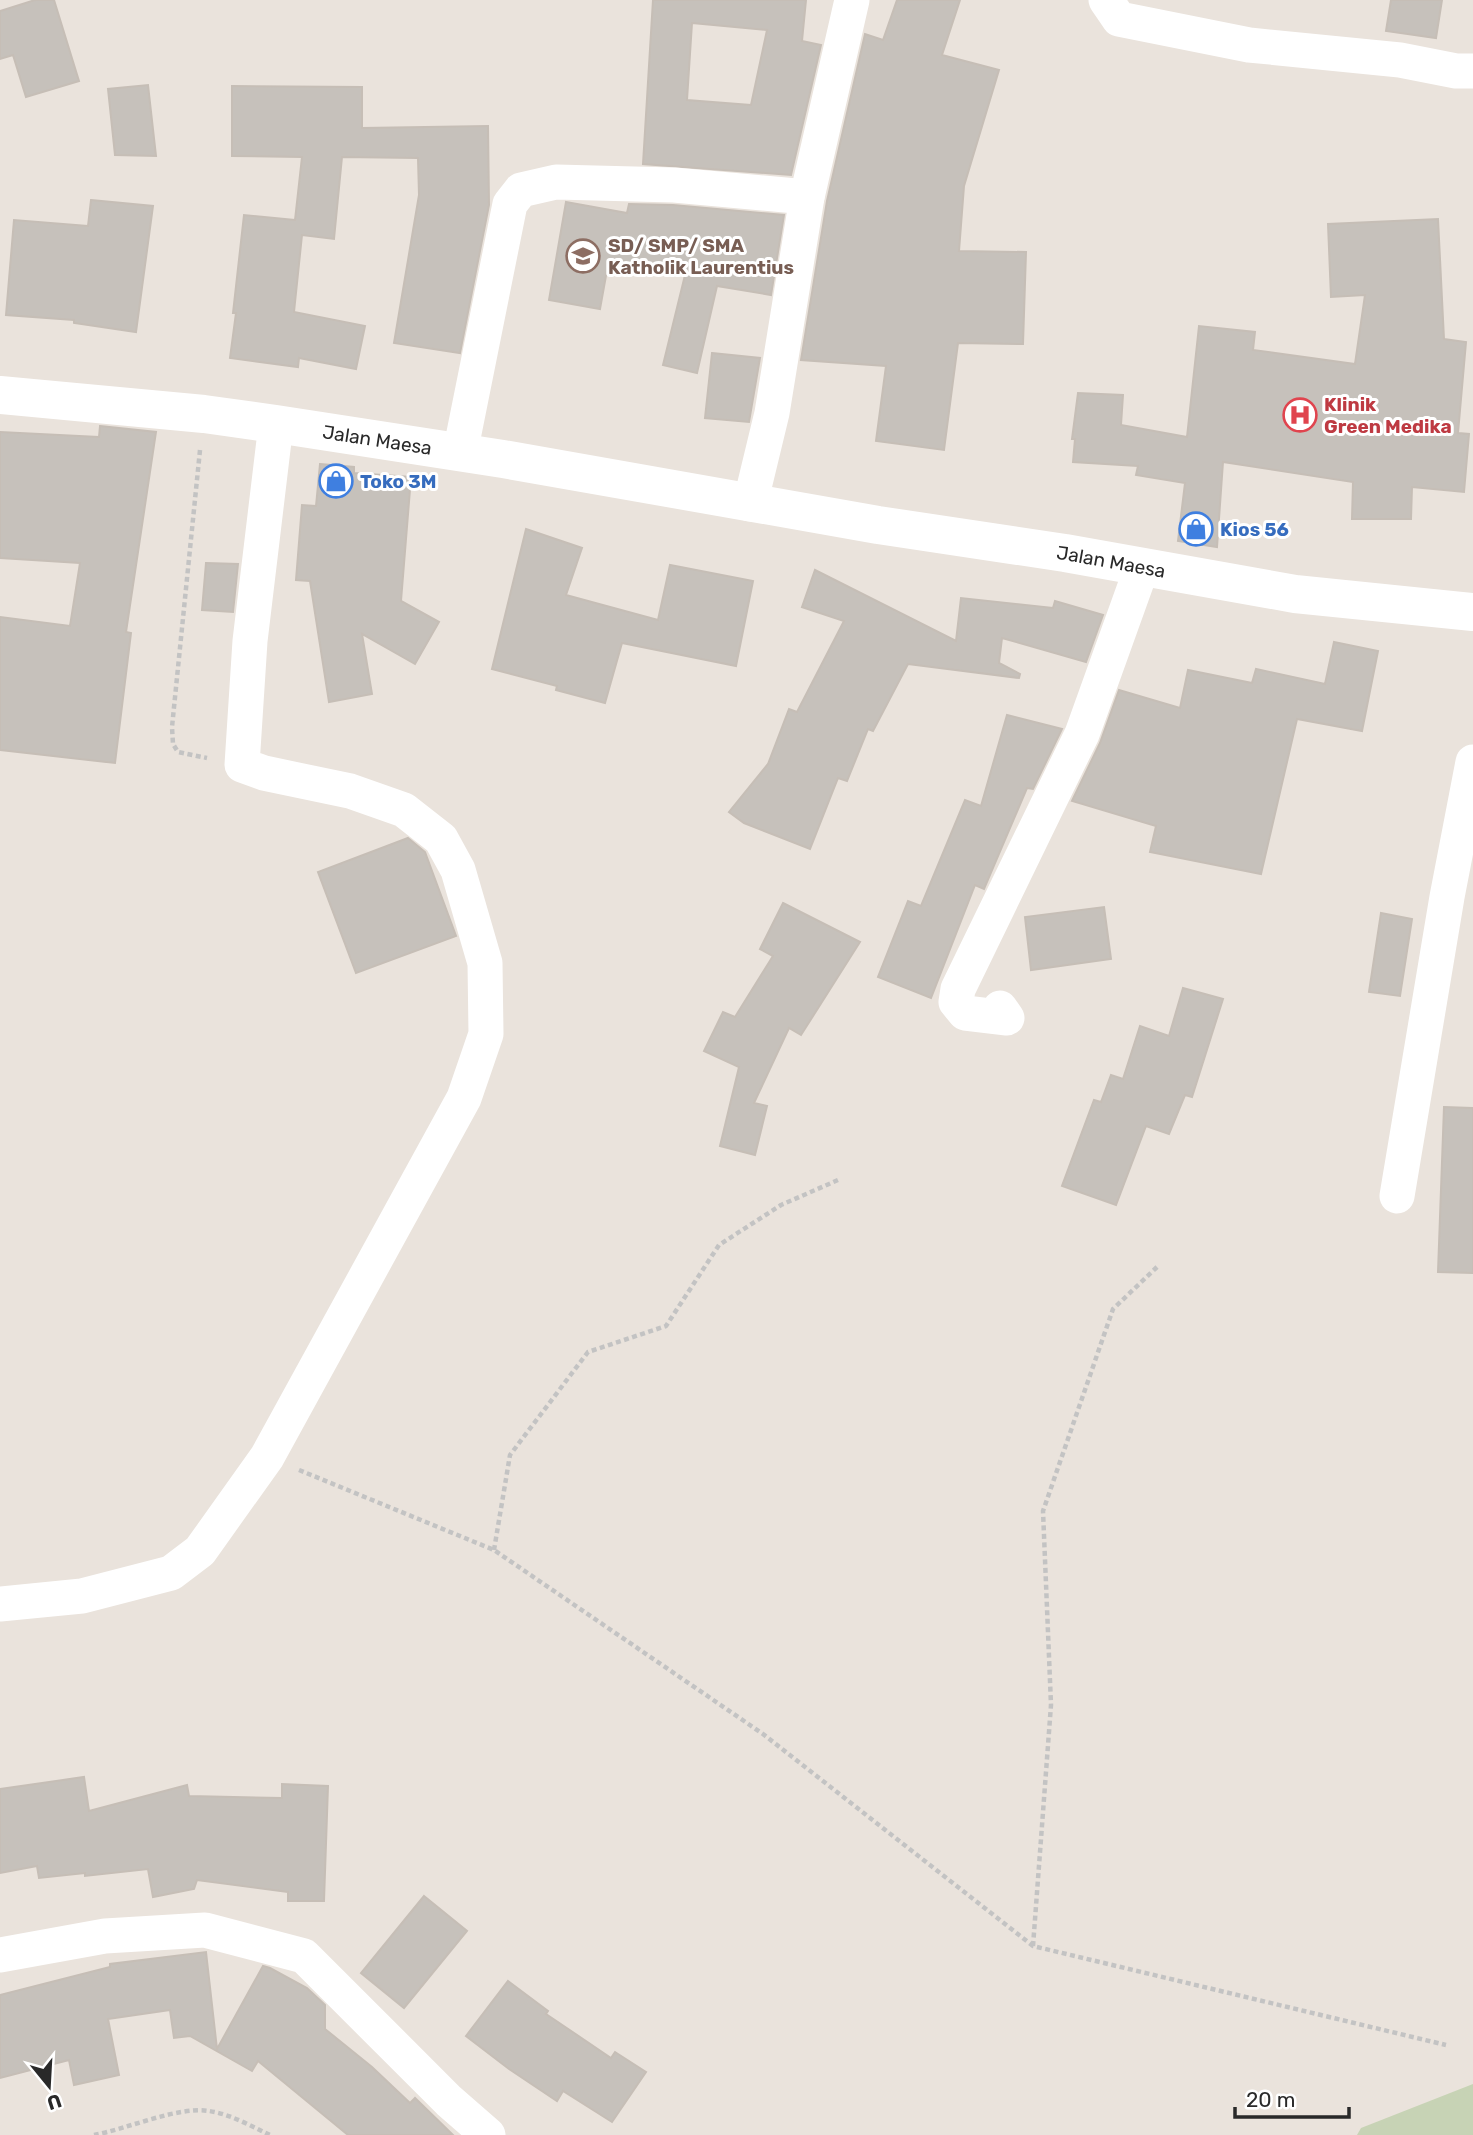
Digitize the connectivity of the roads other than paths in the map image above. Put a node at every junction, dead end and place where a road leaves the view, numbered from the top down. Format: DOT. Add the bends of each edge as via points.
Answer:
graph roads {
  1 [pos="852,0"];
  2 [pos="1106,0"];
  3 [pos="1473,71"];
  4 [pos="807,197"];
  5 [pos="0,396"];
  6 [pos="276,424"];
  7 [pos="460,453"];
  8 [pos="750,504"];
  9 [pos="1142,567"];
  10 [pos="1473,612"];
  11 [pos="1473,762"];
  12 [pos="1000,1008"];
  13 [pos="1397,1196"];
  14 [pos="0,1604"];
  15 [pos="0,1955"];
  16 [pos="488,2135"];
  1 -- 4 [label="street"];
  2 -- 3 [label="street" via="1119,19 1248,45"];
  4 -- 7 [label="street" via="674,185 556,182 522,190 510,204"];
  4 -- 8 [label="street" via="772,413"];
  5 -- 6 [label="street, Jalan Maesa"];
  6 -- 7 [label="street, Jalan Maesa"];
  6 -- 14 [label="street" via="250,641 242,765 264,774 350,791 404,810 441,839 458,870 485,963 486,1034 464,1098 267,1457 200,1551 171,1573 82,1596"];
  7 -- 8 [label="street, Jalan Maesa"];
  8 -- 9 [label="street, Jalan Maesa"];
  9 -- 10 [label="street, Jalan Maesa" via="1295,594"];
  9 -- 12 [label="street" via="1082,734 958,989 956,1002 965,1013 1007,1018"];
  11 -- 13 [label="street"];
  15 -- 16 [label="street" via="105,1936 205,1930 304,1956"];
}
